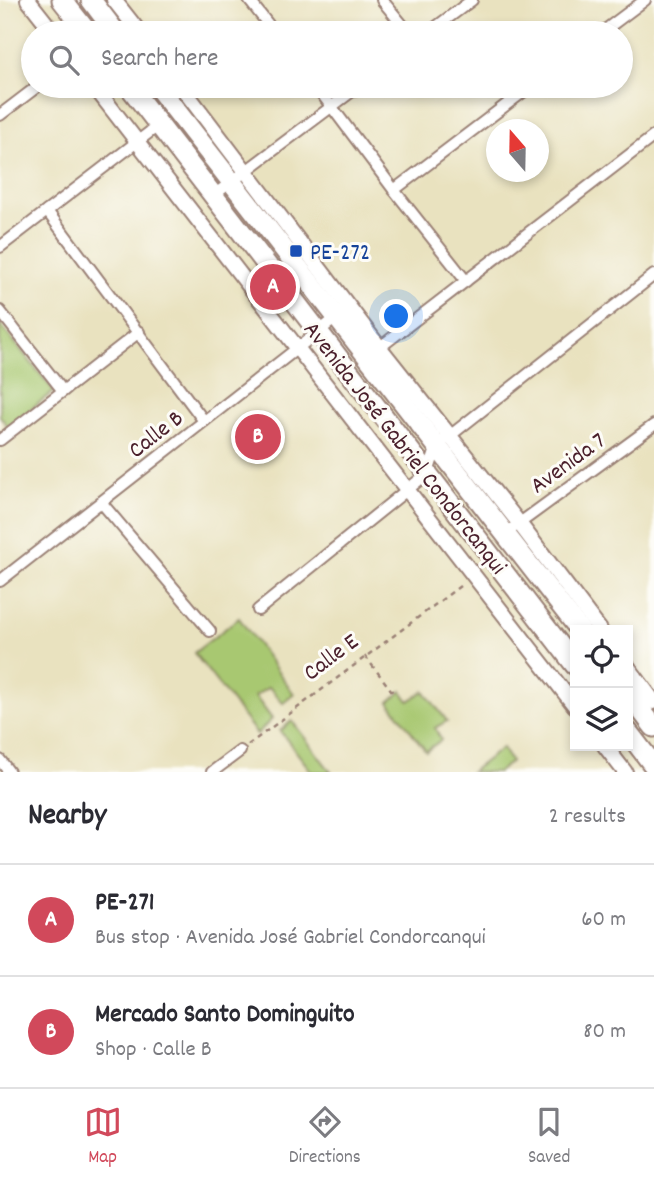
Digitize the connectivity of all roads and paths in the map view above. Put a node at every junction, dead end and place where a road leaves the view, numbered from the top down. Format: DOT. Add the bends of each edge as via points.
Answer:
graph roads {
  1 [pos="28,0"];
  2 [pos="62,0"];
  3 [pos="91,0"];
  4 [pos="114,0"];
  5 [pos="249,0"];
  6 [pos="382,0"];
  7 [pos="472,0"];
  8 [pos="645,0"];
  9 [pos="45,21"];
  10 [pos="79,21"];
  11 [pos="107,21"];
  12 [pos="131,21"];
  13 [pos="266,21"];
  14 [pos="399,21"];
  15 [pos="444,21"];
  16 [pos="617,21"];
  17 [pos="22,98"];
  18 [pos="103,98"];
  19 [pos="138,98"];
  20 [pos="168,98"];
  21 [pos="189,98"];
  22 [pos="326,98"];
  23 [pos="343,98"];
  24 [pos="515,98"];
  25 [pos="332,106"];
  26 [pos="0,115"];
  27 [pos="159,125"];
  28 [pos="653,140"];
  29 [pos="137,142"];
  30 [pos="240,176"];
  31 [pos="394,190"];
  32 [pos="214,195"];
  33 [pos="47,211"];
  34 [pos="0,247"];
  35 [pos="654,275"];
  36 [pos="466,281"];
  37 [pos="0,311"];
  38 [pos="337,318"];
  39 [pos="319,331"];
  40 [pos="139,332"];
  41 [pos="298,348"];
  42 [pos="373,352"];
  43 [pos="63,391"];
  44 [pos="204,421"];
  45 [pos="654,425"];
  46 [pos="2,434"];
  47 [pos="443,441"];
  48 [pos="428,473"];
  49 [pos="408,489"];
  50 [pos="101,502"];
  51 [pos="512,529"];
  52 [pos="475,575"];
  53 [pos="0,581"];
  54 [pos="258,610"];
  55 [pos="577,625"];
  56 [pos="596,625"];
  57 [pos="210,631"];
  58 [pos="365,656"];
  59 [pos="570,658"];
  60 [pos="633,674"];
  61 [pos="395,695"];
  62 [pos="570,699"];
  63 [pos="633,700"];
  64 [pos="654,702"];
  65 [pos="654,727"];
  66 [pos="633,739"];
  67 [pos="240,751"];
  68 [pos="609,751"];
  69 [pos="0,760"];
  70 [pos="654,766"];
  71 [pos="9,772"];
  72 [pos="212,772"];
  73 [pos="625,772"];
  1 -- 9 [label="street"];
  2 -- 10 [label="highway"];
  3 -- 11 [label="highway"];
  4 -- 12 [label="street"];
  5 -- 13 [label="street"];
  6 -- 14 [label="street"];
  7 -- 15 [label="street"];
  8 -- 16 [label="street"];
  17 -- 26 [label="street"];
  18 -- 29 [label="street, Avenida José Gabriel Condorcanqui"];
  19 -- 27 [label="highway, Avenida José Gabriel Condorcanqui"];
  20 -- 30 [label="highway, Avenida José Gabriel Condorcanqui"];
  21 -- 30 [label="street, Avenida José Gabriel Condorcanqui"];
  22 -- 25 [label="street"];
  23 -- 25 [label="street"];
  24 -- 31 [label="street"];
  25 -- 30 [label="street"];
  25 -- 31 [label="street"];
  27 -- 29 [label="street"];
  27 -- 32 [label="highway, Avenida José Gabriel Condorcanqui"];
  28 -- 36 [label="street"];
  29 -- 33 [label="street"];
  29 -- 41 [label="street, Avenida José Gabriel Condorcanqui"];
  30 -- 32 [label="street"];
  30 -- 38 [label="highway, Avenida José Gabriel Condorcanqui"];
  30 -- 42 [label="street, Avenida José Gabriel Condorcanqui"];
  31 -- 36 [label="street"];
  32 -- 39 [label="highway, Avenida José Gabriel Condorcanqui"];
  33 -- 34 [label="street"];
  33 -- 40 [label="street"];
  35 -- 47 [label="street"];
  36 -- 42 [label="street"];
  37 -- 43 [label="street"];
  38 -- 39 [label="street, Calle B"];
  38 -- 42 [label="highway, Avenida José Gabriel Condorcanqui"];
  39 -- 41 [label="street, Calle B"];
  39 -- 48 [label="highway, Avenida José Gabriel Condorcanqui"];
  40 -- 43 [label="street"];
  40 -- 44 [label="street"];
  41 -- 44 [label="street, Calle B"];
  41 -- 49 [label="street, Avenida José Gabriel Condorcanqui"];
  42 -- 47 [label="highway, Avenida José Gabriel Condorcanqui"];
  43 -- 46 [label="street"];
  44 -- 50 [label="street, Calle B"];
  45 -- 51 [label="street, Avenida 7"];
  47 -- 48 [label="street"];
  47 -- 51 [label="highway, Avenida José Gabriel Condorcanqui"];
  48 -- 49 [label="street"];
  48 -- 59 [label="highway, Avenida José Gabriel Condorcanqui"];
  49 -- 52 [label="street, Avenida José Gabriel Condorcanqui"];
  49 -- 54 [label="street"];
  50 -- 53 [label="street, Calle B"];
  50 -- 57 [label="street"];
  51 -- 55 [label="highway, Avenida José Gabriel Condorcanqui"];
  51 -- 56 [label="street, Avenida José Gabriel Condorcanqui"];
  52 -- 58 [label="path, Calle E"];
  52 -- 62 [label="street, Avenida José Gabriel Condorcanqui"];
  58 -- 61 [label="path"];
  58 -- 67 [label="path, Calle E"];
  60 -- 64 [label="street"];
  63 -- 65 [label="highway"];
  66 -- 70 [label="highway"];
  67 -- 72 [label="street"];
  68 -- 73 [label="street"];
  69 -- 71 [label="street"];
}
